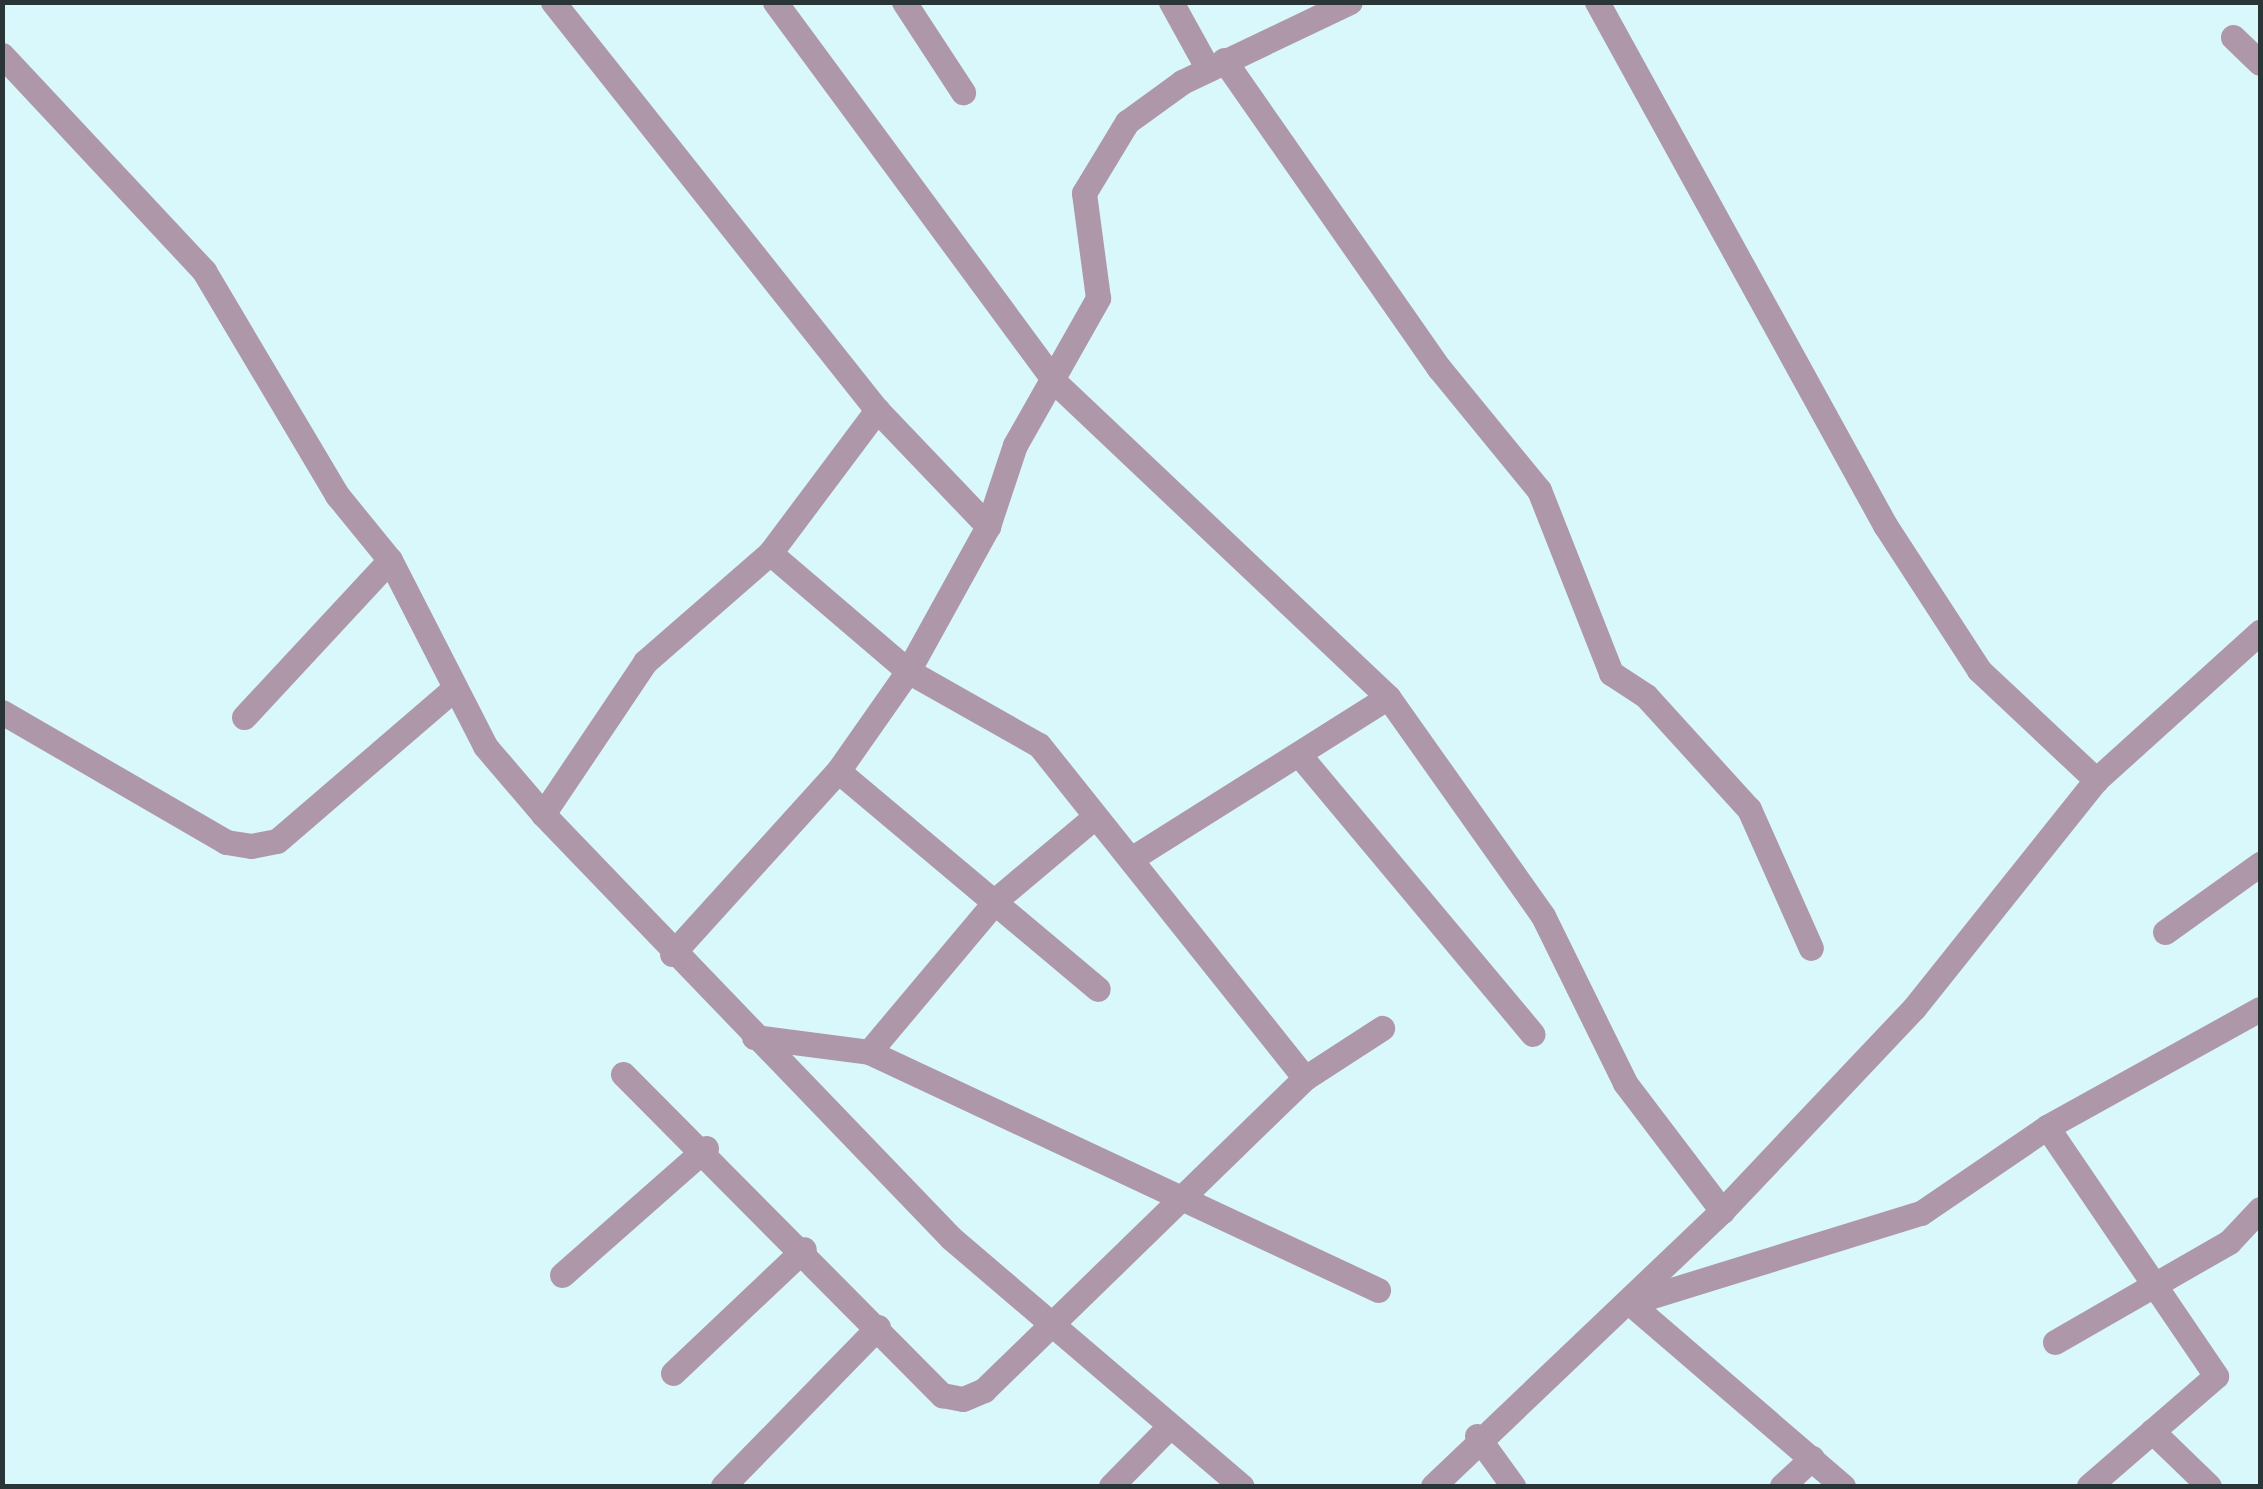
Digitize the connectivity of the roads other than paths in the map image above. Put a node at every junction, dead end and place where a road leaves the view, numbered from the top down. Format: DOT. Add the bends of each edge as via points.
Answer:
graph roads {
  1 [pos="552,2"];
  2 [pos="774,2"];
  3 [pos="904,2"];
  4 [pos="1171,2"];
  5 [pos="1350,2"];
  6 [pos="1596,2"];
  7 [pos="2233,38"];
  8 [pos="2,54"];
  9 [pos="2260,63"];
  10 [pos="1216,65"];
  11 [pos="963,92"];
  12 [pos="1057,384"];
  13 [pos="877,410"];
  14 [pos="988,526"];
  15 [pos="770,553"];
  16 [pos="390,560"];
  17 [pos="2260,632"];
  18 [pos="908,671"];
  19 [pos="455,688"];
  20 [pos="1388,697"];
  21 [pos="2,712"];
  22 [pos="244,717"];
  23 [pos="1300,757"];
  24 [pos="838,771"];
  25 [pos="2096,780"];
  26 [pos="543,814"];
  27 [pos="1090,820"];
  28 [pos="1134,857"];
  29 [pos="2260,864"];
  30 [pos="998,898"];
  31 [pos="2165,932"];
  32 [pos="1812,948"];
  33 [pos="672,954"];
  34 [pos="1098,989"];
  35 [pos="2260,1009"];
  36 [pos="1382,1028"];
  37 [pos="1534,1034"];
  38 [pos="754,1037"];
  39 [pos="869,1052"];
  40 [pos="623,1074"];
  41 [pos="1304,1078"];
  42 [pos="2047,1127"];
  43 [pos="706,1148"];
  44 [pos="1181,1199"];
  45 [pos="2260,1209"];
  46 [pos="1722,1212"];
  47 [pos="804,1249"];
  48 [pos="562,1275"];
  49 [pos="1378,1290"];
  50 [pos="2154,1290"];
  51 [pos="1630,1303"];
  52 [pos="1052,1324"];
  53 [pos="878,1327"];
  54 [pos="2055,1342"];
  55 [pos="673,1373"];
  56 [pos="1170,1426"];
  57 [pos="2152,1431"];
  58 [pos="1477,1436"];
  59 [pos="1812,1458"];
  60 [pos="723,1486"];
  61 [pos="1111,1486"];
  62 [pos="1241,1486"];
  63 [pos="1433,1486"];
  64 [pos="1513,1486"];
  65 [pos="1782,1486"];
  66 [pos="1843,1486"];
  67 [pos="2089,1486"];
  68 [pos="2209,1486"];
  1 -- 13 [label="street"];
  2 -- 12 [label="street"];
  3 -- 11 [label="street"];
  4 -- 10 [label="street"];
  5 -- 10 [label="street"];
  6 -- 25 [label="street" via="1885,525 1979,670"];
  7 -- 9 [label="street"];
  8 -- 16 [label="street" via="204,271 337,495"];
  10 -- 12 [label="street" via="1126,122 1084,193 1098,298"];
  10 -- 32 [label="street" via="1439,368 1539,490 1611,673 1646,696 1749,809"];
  12 -- 14 [label="street" via="1015,445"];
  12 -- 20 [label="street"];
  13 -- 14 [label="street"];
  13 -- 15 [label="street"];
  14 -- 18 [label="street"];
  15 -- 18 [label="street"];
  15 -- 26 [label="street" via="645,662"];
  16 -- 19 [label="street"];
  16 -- 22 [label="street"];
  17 -- 25 [label="street"];
  18 -- 24 [label="street"];
  18 -- 27 [label="street" via="1038,745"];
  19 -- 21 [label="street" via="277,842 251,846 226,842"];
  19 -- 26 [label="street" via="485,746"];
  20 -- 23 [label="street"];
  20 -- 46 [label="street" via="1544,916 1625,1083"];
  23 -- 28 [label="street"];
  23 -- 37 [label="street"];
  24 -- 30 [label="street"];
  24 -- 33 [label="street"];
  25 -- 46 [label="street" via="1914,1008"];
  26 -- 33 [label="street"];
  27 -- 28 [label="street"];
  27 -- 30 [label="street"];
  28 -- 41 [label="street"];
  29 -- 31 [label="street"];
  30 -- 34 [label="street"];
  30 -- 39 [label="street"];
  33 -- 38 [label="street"];
  35 -- 42 [label="street"];
  36 -- 41 [label="street"];
  38 -- 39 [label="street"];
  38 -- 52 [label="street" via="952,1238"];
  39 -- 44 [label="street"];
  40 -- 43 [label="street"];
  41 -- 44 [label="street"];
  42 -- 50 [label="street"];
  42 -- 51 [label="street" via="1921,1213"];
  43 -- 47 [label="street"];
  43 -- 48 [label="street"];
  44 -- 49 [label="street"];
  44 -- 52 [label="street"];
  45 -- 50 [label="street" via="2229,1242"];
  46 -- 51 [label="street"];
  47 -- 53 [label="street"];
  47 -- 55 [label="street"];
  50 -- 54 [label="street"];
  50 -- 57 [label="street" via="2216,1376"];
  51 -- 58 [label="street"];
  51 -- 59 [label="street"];
  52 -- 53 [label="street" via="984,1390 962,1399 942,1395"];
  52 -- 56 [label="street"];
  53 -- 60 [label="street"];
  56 -- 61 [label="street"];
  56 -- 62 [label="street"];
  57 -- 67 [label="street"];
  57 -- 68 [label="street"];
  58 -- 63 [label="street"];
  58 -- 64 [label="street"];
  59 -- 65 [label="street"];
  59 -- 66 [label="street"];
}
